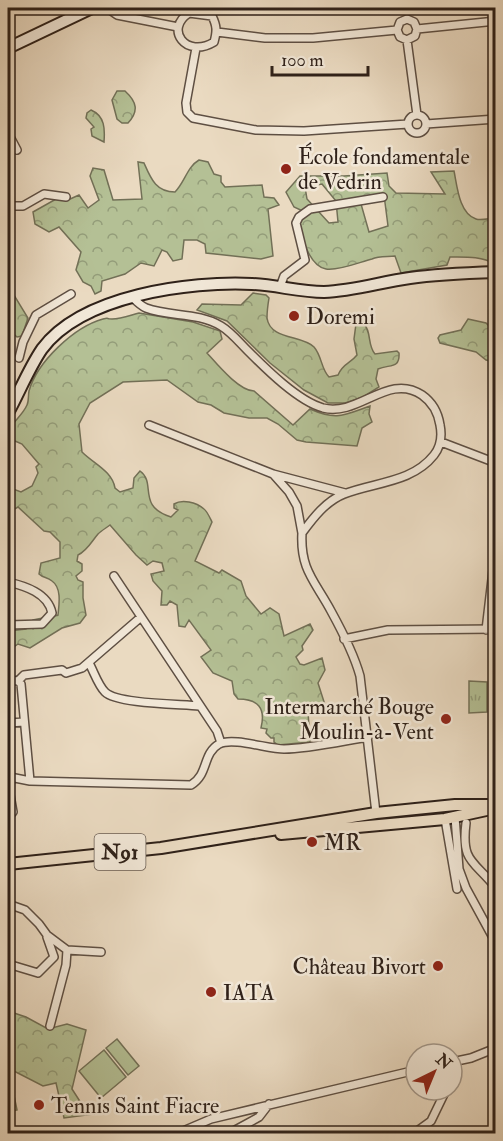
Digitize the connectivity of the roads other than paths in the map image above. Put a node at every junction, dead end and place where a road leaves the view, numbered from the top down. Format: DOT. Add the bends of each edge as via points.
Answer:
graph roads {
  1 [pos="92,8"];
  2 [pos="107,8"];
  3 [pos="495,21"];
  4 [pos="178,27"];
  5 [pos="417,29"];
  6 [pos="397,30"];
  7 [pos="217,32"];
  8 [pos="407,40"];
  9 [pos="8,48"];
  10 [pos="196,48"];
  11 [pos="417,115"];
  12 [pos="495,119"];
  13 [pos="408,124"];
  14 [pos="426,124"];
  15 [pos="8,133"];
  16 [pos="16,150"];
  17 [pos="66,197"];
  18 [pos="383,197"];
  19 [pos="8,206"];
  20 [pos="495,272"];
  21 [pos="279,287"];
  22 [pos="71,294"];
  23 [pos="132,297"];
  24 [pos="19,358"];
  25 [pos="8,413"];
  26 [pos="149,425"];
  27 [pos="441,442"];
  28 [pos="495,463"];
  29 [pos="273,474"];
  30 [pos="345,493"];
  31 [pos="302,533"];
  32 [pos="495,545"];
  33 [pos="114,576"];
  34 [pos="8,582"];
  35 [pos="141,617"];
  36 [pos="8,625"];
  37 [pos="495,629"];
  38 [pos="486,630"];
  39 [pos="344,639"];
  40 [pos="89,663"];
  41 [pos="8,680"];
  42 [pos="18,681"];
  43 [pos="199,706"];
  44 [pos="24,722"];
  45 [pos="8,723"];
  46 [pos="368,738"];
  47 [pos="221,743"];
  48 [pos="9,776"];
  49 [pos="30,781"];
  50 [pos="455,805"];
  51 [pos="495,807"];
  52 [pos="376,813"];
  53 [pos="8,817"];
  54 [pos="450,818"];
  55 [pos="466,823"];
  56 [pos="340,824"];
  57 [pos="381,825"];
  58 [pos="8,864"];
  59 [pos="495,888"];
  60 [pos="457,889"];
  61 [pos="8,904"];
  62 [pos="495,908"];
  63 [pos="47,935"];
  64 [pos="492,935"];
  65 [pos="495,943"];
  66 [pos="67,950"];
  67 [pos="101,952"];
  68 [pos="8,964"];
  69 [pos="50,1026"];
  70 [pos="495,1048"];
  71 [pos="464,1059"];
  72 [pos="404,1073"];
  73 [pos="440,1102"];
  74 [pos="269,1104"];
  75 [pos="176,1134"];
  76 [pos="228,1134"];
  77 [pos="413,1134"];
  1 -- 9 [label="street"];
  2 -- 4 [label="street" via="117,15"];
  3 -- 5 [label="street"];
  4 -- 7 [label="street" via="189,13 212,16"];
  4 -- 10 [label="street" via="180,38"];
  5 -- 6 [label="street" via="407,19 400,22"];
  5 -- 8 [label="street"];
  6 -- 7 [label="street" via="312,38"];
  6 -- 8 [label="street"];
  7 -- 10 [label="street" via="214,42"];
  8 -- 11 [label="street"];
  10 -- 13 [label="street" via="186,103 193,118 256,130"];
  11 -- 13 [label="street"];
  11 -- 14 [label="street"];
  12 -- 14 [label="street"];
  13 -- 14 [label="street" via="418,133"];
  15 -- 16 [label="street"];
  17 -- 19 [label="street" via="44,194 23,206"];
  18 -- 21 [label="street" via="304,212 296,223 305,260 284,276"];
  20 -- 21 [label="street" via="432,275 324,292"];
  21 -- 23 [label="street" via="232,284"];
  22 -- 24 [label="street" via="36,315 22,342"];
  23 -- 25 [label="street" via="87,313 54,336 42,349"];
  23 -- 27 [label="street" via="145,308 221,326 291,389 322,408 350,407 398,387 417,392 438,415"];
  26 -- 29 [label="street"];
  27 -- 28 [label="street"];
  27 -- 30 [label="street" via="436,453 416,470"];
  29 -- 30 [label="street"];
  29 -- 31 [label="street" via="297,506"];
  30 -- 31 [label="street" via="330,502"];
  31 -- 39 [label="street" via="302,558"];
  32 -- 38 [label="street"];
  33 -- 35 [label="street"];
  34 -- 36 [label="street" via="39,594 51,606 52,613 42,624"];
  35 -- 40 [label="street"];
  35 -- 43 [label="street"];
  37 -- 38 [label="street"];
  38 -- 39 [label="street" via="418,628"];
  39 -- 46 [label="street" via="360,676"];
  40 -- 42 [label="street" via="66,674 62,670 24,675"];
  40 -- 43 [label="street" via="104,692 110,695 123,700"];
  41 -- 42 [label="street"];
  42 -- 44 [label="street"];
  43 -- 47 [label="street"];
  44 -- 45 [label="street"];
  44 -- 49 [label="street"];
  46 -- 47 [label="street" via="285,749"];
  46 -- 52 [label="street"];
  47 -- 49 [label="street" via="207,758 198,780 191,784"];
  48 -- 49 [label="street"];
  48 -- 53 [label="street" via="13,812"];
  50 -- 51 [label="main road, N91"];
  50 -- 52 [label="main road, N91"];
  50 -- 54 [label="main road"];
  51 -- 54 [label="main road, N91"];
  52 -- 56 [label="main road, N91"];
  52 -- 57 [label="main road"];
  54 -- 57 [label="main road, N91"];
  54 -- 60 [label="street"];
  54 -- 64 [label="street" via="459,869"];
  55 -- 59 [label="street" via="465,853"];
  56 -- 57 [label="main road, N91"];
  56 -- 58 [label="main road, N91"];
  61 -- 63 [label="street" via="25,910"];
  62 -- 64 [label="street"];
  63 -- 66 [label="street"];
  63 -- 68 [label="street" via="54,957 38,974"];
  64 -- 65 [label="street"];
  66 -- 67 [label="street"];
  66 -- 69 [label="street"];
  70 -- 71 [label="street"];
  72 -- 74 [label="street"];
  73 -- 77 [label="street" via="431,1121"];
  74 -- 75 [label="street" via="211,1119"];
  74 -- 76 [label="street" via="260,1118"];
}
